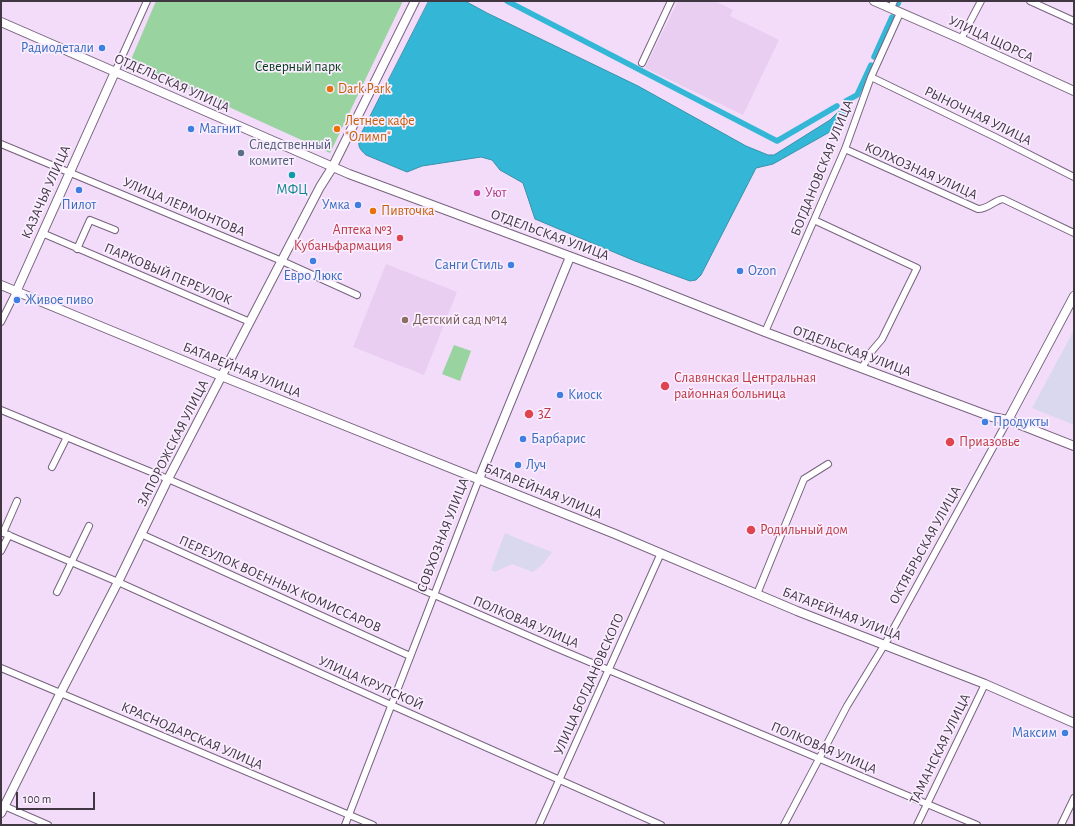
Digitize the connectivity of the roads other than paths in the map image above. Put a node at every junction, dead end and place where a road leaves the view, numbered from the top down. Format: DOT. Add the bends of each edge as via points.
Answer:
graph roads {
  1 [pos="147,1"];
  2 [pos="415,1"];
  3 [pos="671,1"];
  4 [pos="874,1"];
  5 [pos="981,1"];
  6 [pos="1030,1"];
  7 [pos="892,5"];
  8 [pos="900,13"];
  9 [pos="1074,21"];
  10 [pos="1,22"];
  11 [pos="961,39"];
  12 [pos="642,64"];
  13 [pos="115,72"];
  14 [pos="871,77"];
  15 [pos="1074,91"];
  16 [pos="1,144"];
  17 [pos="845,149"];
  18 [pos="332,168"];
  19 [pos="69,172"];
  20 [pos="1074,177"];
  21 [pos="814,220"];
  22 [pos="115,230"];
  23 [pos="42,233"];
  24 [pos="1074,233"];
  25 [pos="77,249"];
  26 [pos="570,257"];
  27 [pos="282,261"];
  28 [pos="1,285"];
  29 [pos="16,292"];
  30 [pos="358,295"];
  31 [pos="1074,296"];
  32 [pos="1,322"];
  33 [pos="250,322"];
  34 [pos="765,332"];
  35 [pos="862,368"];
  36 [pos="221,376"];
  37 [pos="1,410"];
  38 [pos="1008,420"];
  39 [pos="67,437"];
  40 [pos="1074,446"];
  41 [pos="828,464"];
  42 [pos="52,467"];
  43 [pos="168,479"];
  44 [pos="480,479"];
  45 [pos="17,501"];
  46 [pos="90,526"];
  47 [pos="4,533"];
  48 [pos="141,534"];
  49 [pos="1,551"];
  50 [pos="661,553"];
  51 [pos="72,562"];
  52 [pos="118,582"];
  53 [pos="57,592"];
  54 [pos="757,594"];
  55 [pos="434,595"];
  56 [pos="885,644"];
  57 [pos="410,656"];
  58 [pos="1,668"];
  59 [pos="610,670"];
  60 [pos="984,684"];
  61 [pos="60,694"];
  62 [pos="391,706"];
  63 [pos="1074,723"];
  64 [pos="819,759"];
  65 [pos="560,779"];
  66 [pos="1074,798"];
  67 [pos="926,803"];
  68 [pos="2,808"];
  69 [pos="349,815"];
  70 [pos="48,825"];
  71 [pos="345,825"];
  72 [pos="373,825"];
  73 [pos="539,825"];
  74 [pos="661,825"];
  75 [pos="784,825"];
  76 [pos="917,825"];
  77 [pos="977,825"];
  78 [pos="1060,825"];
  1 -- 13 [label="street"];
  2 -- 18 [label="street, ЗАПОРОЖСКАЯ УЛИЦА"];
  3 -- 12 [label="street"];
  4 -- 7 [label="street, УЛИЦА ЩОРСА"];
  5 -- 11 [label="street"];
  6 -- 9 [label="street"];
  7 -- 8 [label="street, УЛИЦА ЩОРСА"];
  8 -- 11 [label="street, УЛИЦА ЩОРСА"];
  8 -- 14 [label="street, БОГДАНОВСКАЯ УЛИЦА"];
  10 -- 13 [label="street, ОТДЕЛЬСКАЯ УЛИЦА"];
  11 -- 15 [label="street, УЛИЦА ЩОРСА"];
  13 -- 18 [label="street, ОТДЕЛЬСКАЯ УЛИЦА"];
  13 -- 19 [label="street, КАЗАЧЬЯ УЛИЦА"];
  14 -- 17 [label="street, БОГДАНОВСКАЯ УЛИЦА"];
  14 -- 20 [label="street, РЫНОЧНАЯ УЛИЦА"];
  16 -- 19 [label="street, УЛИЦА ЛЕРМОНТОВА"];
  17 -- 21 [label="street, БОГДАНОВСКАЯ УЛИЦА"];
  17 -- 24 [label="street, КОЛХОЗНАЯ УЛИЦА" via="978,209 984,209 996,200 1003,199"];
  18 -- 26 [label="street, ОТДЕЛЬСКАЯ УЛИЦА"];
  18 -- 27 [label="street, ЗАПОРОЖСКАЯ УЛИЦА"];
  19 -- 23 [label="street, КАЗАЧЬЯ УЛИЦА"];
  19 -- 27 [label="street, УЛИЦА ЛЕРМОНТОВА"];
  21 -- 34 [label="street, БОГДАНОВСКАЯ УЛИЦА"];
  21 -- 35 [label="street" via="916,268 882,339"];
  22 -- 25 [label="street, ПАРКОВЫЙ ПЕРЕУЛОК" via="90,220"];
  23 -- 25 [label="street, ПАРКОВЫЙ ПЕРЕУЛОК"];
  23 -- 29 [label="street, КАЗАЧЬЯ УЛИЦА"];
  25 -- 33 [label="street, ПАРКОВЫЙ ПЕРЕУЛОК"];
  26 -- 34 [label="street, ОТДЕЛЬСКАЯ УЛИЦА"];
  26 -- 44 [label="street, СОВХОЗНАЯ УЛИЦА"];
  27 -- 30 [label="street, УЛИЦА ЛЕРМОНТОВА"];
  27 -- 33 [label="street, ЗАПОРОЖСКАЯ УЛИЦА"];
  28 -- 29 [label="street, БАТАРЕЙНАЯ УЛИЦА"];
  29 -- 32 [label="street, КАЗАЧЬЯ УЛИЦА"];
  29 -- 36 [label="street, БАТАРЕЙНАЯ УЛИЦА"];
  31 -- 38 [label="street, ОКТЯБРЬСКАЯ УЛИЦА"];
  33 -- 36 [label="street, ЗАПОРОЖСКАЯ УЛИЦА"];
  34 -- 35 [label="street, ОТДЕЛЬСКАЯ УЛИЦА"];
  35 -- 38 [label="street, ОТДЕЛЬСКАЯ УЛИЦА" via="992,417"];
  36 -- 43 [label="street, ЗАПОРОЖСКАЯ УЛИЦА"];
  36 -- 44 [label="street, БАТАРЕЙНАЯ УЛИЦА"];
  37 -- 39 [label="street, ПОЛКОВАЯ УЛИЦА"];
  38 -- 40 [label="street, ОТДЕЛЬСКАЯ УЛИЦА"];
  38 -- 56 [label="street, ОКТЯБРЬСКАЯ УЛИЦА"];
  39 -- 42 [label="street"];
  39 -- 43 [label="street, ПОЛКОВАЯ УЛИЦА"];
  41 -- 54 [label="street" via="804,479"];
  43 -- 48 [label="street, ЗАПОРОЖСКАЯ УЛИЦА"];
  43 -- 55 [label="street, ПОЛКОВАЯ УЛИЦА"];
  44 -- 50 [label="street, БАТАРЕЙНАЯ УЛИЦА"];
  44 -- 55 [label="street, СОВХОЗНАЯ УЛИЦА"];
  45 -- 47 [label="street"];
  46 -- 51 [label="street"];
  47 -- 49 [label="street"];
  47 -- 51 [label="street, УЛИЦА КРУПСКОЙ"];
  48 -- 52 [label="street, ЗАПОРОЖСКАЯ УЛИЦА"];
  48 -- 57 [label="street, ПЕРЕУЛОК ВОЕННЫХ КОМИССАРОВ"];
  50 -- 54 [label="street, БАТАРЕЙНАЯ УЛИЦА"];
  50 -- 59 [label="street, УЛИЦА БОГДАНОВСКОГО"];
  51 -- 52 [label="street, УЛИЦА КРУПСКОЙ"];
  51 -- 53 [label="street"];
  52 -- 61 [label="street, ЗАПОРОЖСКАЯ УЛИЦА"];
  52 -- 62 [label="street, УЛИЦА КРУПСКОЙ"];
  54 -- 56 [label="street, БАТАРЕЙНАЯ УЛИЦА"];
  55 -- 57 [label="street, СОВХОЗНАЯ УЛИЦА"];
  55 -- 59 [label="street, ПОЛКОВАЯ УЛИЦА"];
  56 -- 60 [label="street, БАТАРЕЙНАЯ УЛИЦА"];
  56 -- 64 [label="street, ОКТЯБРЬСКАЯ УЛИЦА" via="846,706"];
  57 -- 62 [label="street, СОВХОЗНАЯ УЛИЦА"];
  58 -- 61 [label="street, КРАСНОДАРСКАЯ УЛИЦА"];
  59 -- 64 [label="street, ПОЛКОВАЯ УЛИЦА"];
  59 -- 65 [label="street, УЛИЦА БОГДАНОВСКОГО"];
  60 -- 63 [label="street, БАТАРЕЙНАЯ УЛИЦА"];
  60 -- 67 [label="street, ТАМАНСКАЯ УЛИЦА"];
  61 -- 68 [label="street, ЗАПОРОЖСКАЯ УЛИЦА"];
  61 -- 69 [label="street, КРАСНОДАРСКАЯ УЛИЦА"];
  62 -- 65 [label="street, УЛИЦА КРУПСКОЙ"];
  62 -- 69 [label="street, СОВХОЗНАЯ УЛИЦА"];
  64 -- 67 [label="street, ПОЛКОВАЯ УЛИЦА"];
  64 -- 75 [label="street, ОКТЯБРЬСКАЯ УЛИЦА"];
  65 -- 73 [label="street, УЛИЦА БОГДАНОВСКОГО"];
  65 -- 74 [label="street, УЛИЦА КРУПСКОЙ"];
  66 -- 78 [label="street"];
  67 -- 76 [label="street, ТАМАНСКАЯ УЛИЦА"];
  67 -- 77 [label="street, ПОЛКОВАЯ УЛИЦА"];
  68 -- 70 [label="street"];
  69 -- 71 [label="street, СОВХОЗНАЯ УЛИЦА"];
  69 -- 72 [label="street, КРАСНОДАРСКАЯ УЛИЦА"];
}
